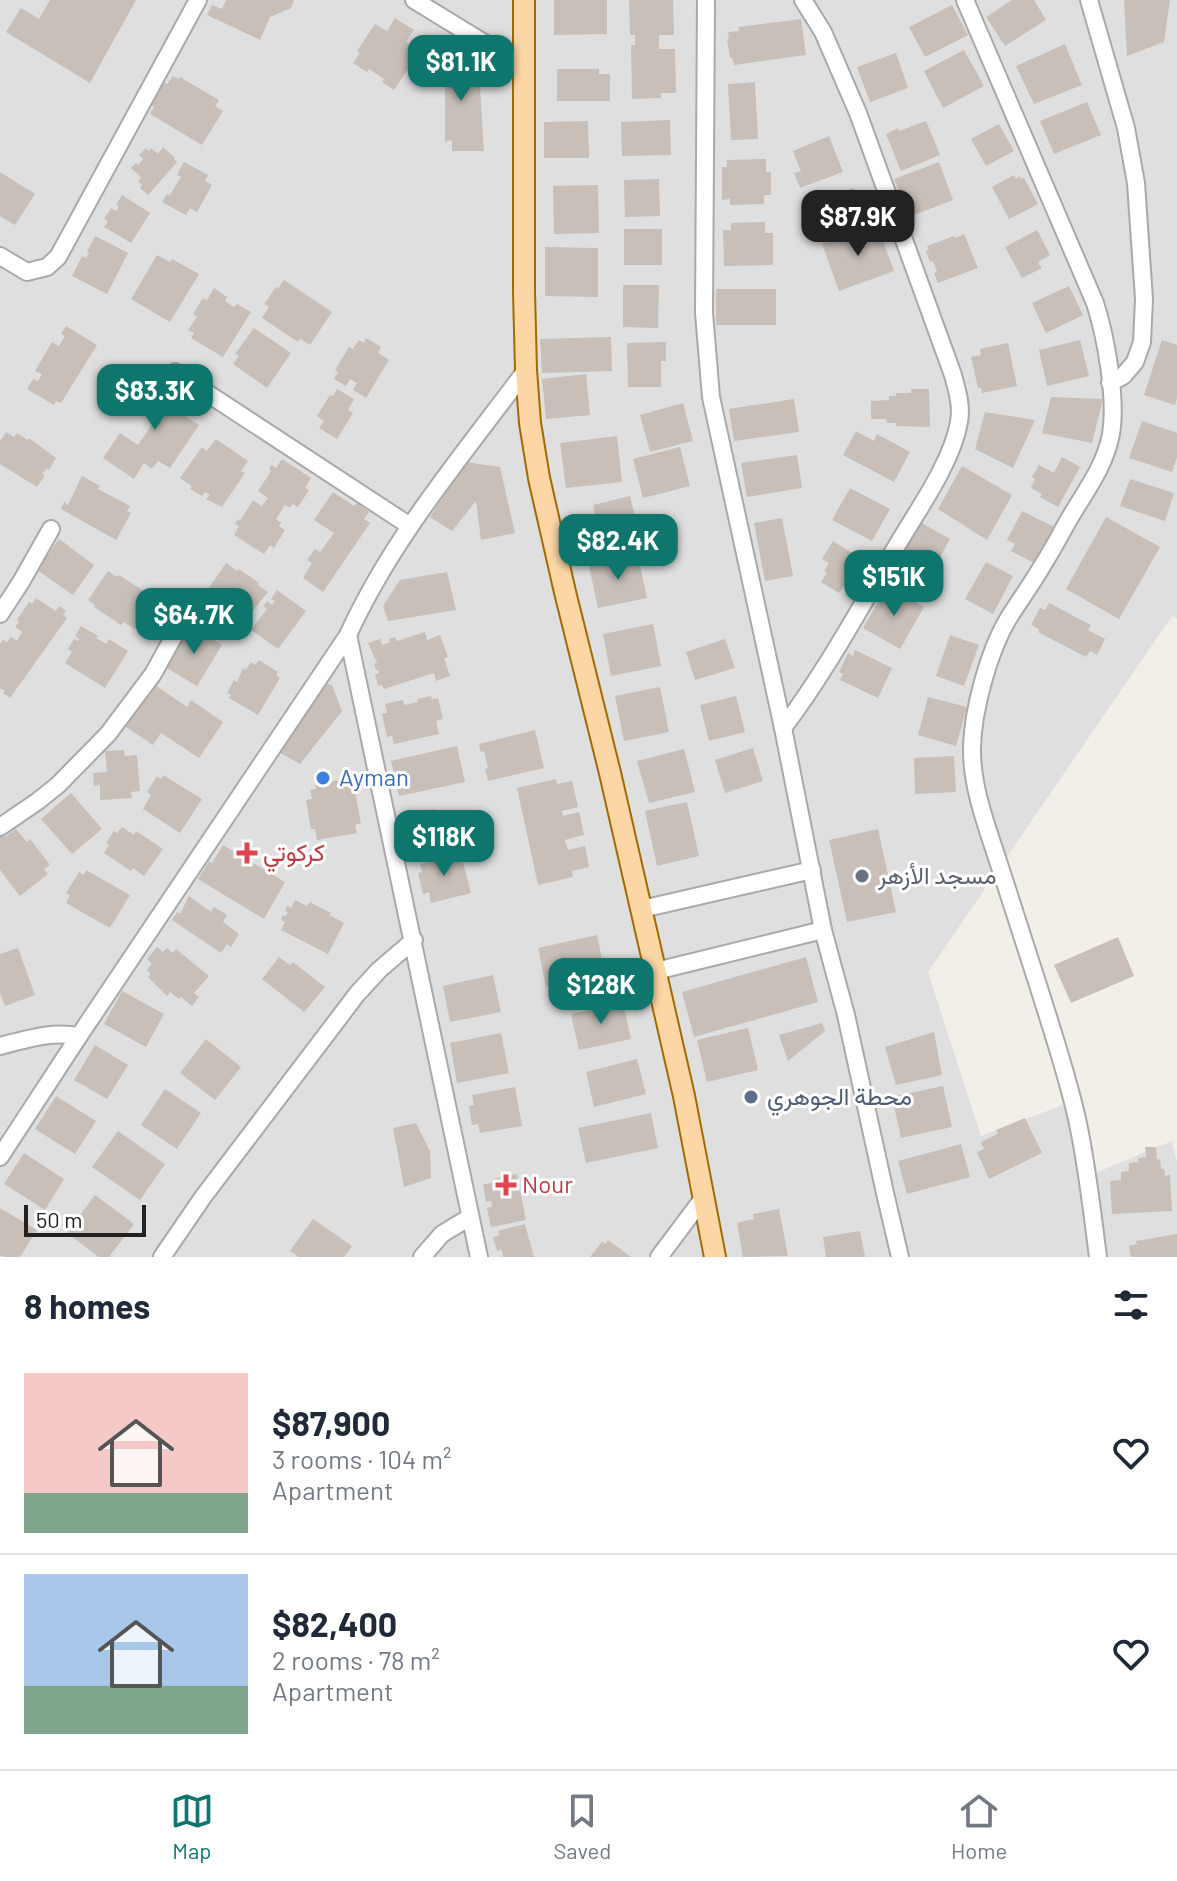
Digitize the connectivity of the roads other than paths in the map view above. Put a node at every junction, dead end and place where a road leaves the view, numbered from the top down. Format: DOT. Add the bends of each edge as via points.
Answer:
graph roads {
  1 [pos="198,0"];
  2 [pos="414,0"];
  3 [pos="524,0"];
  4 [pos="706,0"];
  5 [pos="803,0"];
  6 [pos="965,0"];
  7 [pos="1089,0"];
  8 [pos="525,68"];
  9 [pos="0,256"];
  10 [pos="526,370"];
  11 [pos="175,372"];
  12 [pos="1110,383"];
  13 [pos="410,526"];
  14 [pos="51,529"];
  15 [pos="190,607"];
  16 [pos="0,614"];
  17 [pos="348,635"];
  18 [pos="783,728"];
  19 [pos="0,827"];
  20 [pos="812,870"];
  21 [pos="642,909"];
  22 [pos="823,930"];
  23 [pos="414,940"];
  24 [pos="656,971"];
  25 [pos="79,1036"];
  26 [pos="0,1046"];
  27 [pos="0,1157"];
  28 [pos="704,1197"];
  29 [pos="470,1217"];
  30 [pos="162,1257"];
  31 [pos="422,1257"];
  32 [pos="479,1257"];
  33 [pos="659,1257"];
  34 [pos="715,1257"];
  35 [pos="900,1257"];
  36 [pos="1098,1257"];
  1 -- 9 [label="street" via="58,257 47,267 27,272"];
  2 -- 8 [label="street"];
  3 -- 8 [label="main road"];
  4 -- 18 [label="street" via="704,313 709,386"];
  5 -- 18 [label="street" via="858,113 953,375 959,421 934,482 828,664"];
  6 -- 12 [label="street" via="1095,303"];
  7 -- 12 [label="street" via="1126,128 1136,183 1144,299 1142,342 1135,362"];
  8 -- 10 [label="main road"];
  10 -- 13 [label="street"];
  10 -- 21 [label="main road" via="539,478"];
  11 -- 13 [label="street"];
  12 -- 36 [label="street" via="1111,433 1105,457 996,644 972,748 987,825 1066,1074"];
  13 -- 17 [label="street"];
  14 -- 16 [label="street"];
  15 -- 19 [label="street" via="153,674 108,734 58,785"];
  17 -- 23 [label="street"];
  17 -- 25 [label="street"];
  18 -- 20 [label="street"];
  20 -- 21 [label="street"];
  20 -- 22 [label="street"];
  21 -- 24 [label="main road"];
  22 -- 24 [label="street"];
  22 -- 35 [label="street"];
  23 -- 29 [label="street"];
  23 -- 30 [label="street" via="357,994"];
  24 -- 28 [label="main road"];
  25 -- 26 [label="street" via="43,1035"];
  25 -- 27 [label="street"];
  28 -- 33 [label="street"];
  28 -- 34 [label="main road"];
  29 -- 31 [label="street" via="442,1234"];
  29 -- 32 [label="street"];
}
